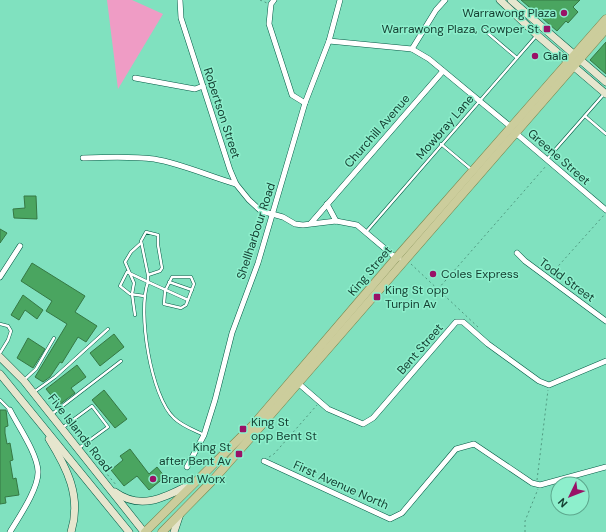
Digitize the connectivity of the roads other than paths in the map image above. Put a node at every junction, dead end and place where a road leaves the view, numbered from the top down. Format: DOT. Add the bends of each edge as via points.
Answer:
graph roads {
  1 [pos="180,0"];
  2 [pos="340,0"];
  3 [pos="444,0"];
  4 [pos="500,0"];
  5 [pos="511,0"];
  6 [pos="273,2"];
  7 [pos="606,19"];
  8 [pos="483,28"];
  9 [pos="606,29"];
  10 [pos="537,35"];
  11 [pos="329,41"];
  12 [pos="412,49"];
  13 [pos="517,58"];
  14 [pos="577,58"];
  15 [pos="571,64"];
  16 [pos="443,71"];
  17 [pos="135,78"];
  18 [pos="606,82"];
  19 [pos="203,86"];
  20 [pos="606,93"];
  21 [pos="479,100"];
  22 [pos="306,103"];
  23 [pos="585,116"];
  24 [pos="514,130"];
  25 [pos="606,134"];
  26 [pos="442,144"];
  27 [pos="83,158"];
  28 [pos="548,161"];
  29 [pos="471,168"];
  30 [pos="236,184"];
  31 [pos="327,204"];
  32 [pos="606,212"];
  33 [pos="272,214"];
  34 [pos="336,222"];
  35 [pos="311,223"];
  36 [pos="366,232"];
  37 [pos="142,243"];
  38 [pos="20,246"];
  39 [pos="412,251"];
  40 [pos="518,253"];
  41 [pos="396,258"];
  42 [pos="132,274"];
  43 [pos="148,275"];
  44 [pos="0,277"];
  45 [pos="148,282"];
  46 [pos="169,282"];
  47 [pos="192,290"];
  48 [pos="165,291"];
  49 [pos="132,294"];
  50 [pos="144,296"];
  51 [pos="188,300"];
  52 [pos="135,315"];
  53 [pos="606,321"];
  54 [pos="0,324"];
  55 [pos="108,329"];
  56 [pos="54,338"];
  57 [pos="0,353"];
  58 [pos="0,357"];
  59 [pos="121,361"];
  60 [pos="606,361"];
  61 [pos="0,374"];
  62 [pos="24,381"];
  63 [pos="298,383"];
  64 [pos="33,392"];
  65 [pos="0,400"];
  66 [pos="10,410"];
  67 [pos="33,413"];
  68 [pos="51,414"];
  69 [pos="62,428"];
  70 [pos="204,435"];
  71 [pos="78,448"];
  72 [pos="264,461"];
  73 [pos="187,467"];
  74 [pos="606,467"];
  75 [pos="199,480"];
  76 [pos="107,486"];
  77 [pos="180,514"];
  78 [pos="10,532"];
  79 [pos="71,532"];
  80 [pos="129,532"];
  81 [pos="144,532"];
  82 [pos="162,532"];
  83 [pos="174,532"];
  1 -- 19 [label="street, Robertson Street" via="181,18"];
  2 -- 11 [label="street, Shellharbour Road"];
  3 -- 12 [label="street"];
  4 -- 10 [label="main road"];
  5 -- 14 [label="main road"];
  6 -- 22 [label="street" via="269,24 292,95"];
  7 -- 14 [label="main road, King Street"];
  8 -- 13 [label="lane"];
  9 -- 14 [label="main road, King Street"];
  10 -- 13 [label="lane, Mowbray Lane"];
  10 -- 15 [label="main road"];
  11 -- 12 [label="street"];
  11 -- 22 [label="street, Shellharbour Road"];
  12 -- 16 [label="street, Greene Street"];
  13 -- 21 [label="lane, Mowbray Lane"];
  14 -- 15 [label="main road, King Street"];
  14 -- 18 [label="main road"];
  15 -- 20 [label="main road"];
  15 -- 24 [label="main road, King Street"];
  16 -- 21 [label="street, Greene Street"];
  16 -- 31 [label="street, Churchill Avenue"];
  17 -- 19 [label="street" via="195,89"];
  19 -- 30 [label="street, Robertson Street"];
  20 -- 23 [label="lane"];
  21 -- 24 [label="street, Greene Street"];
  21 -- 26 [label="lane, Mowbray Lane"];
  22 -- 33 [label="street, Shellharbour Road"];
  23 -- 25 [label="lane"];
  23 -- 28 [label="lane"];
  24 -- 28 [label="street, Greene Street"];
  24 -- 29 [label="main road, King Street" via="497,142"];
  24 -- 39 [label="main road, King Street"];
  26 -- 29 [label="lane"];
  26 -- 36 [label="lane, Mowbray Lane"];
  27 -- 30 [label="street" via="154,159 186,166"];
  28 -- 32 [label="street, Greene Street"];
  29 -- 41 [label="main road, King Street"];
  30 -- 33 [label="street, Robertson Street" via="249,200 261,210"];
  31 -- 34 [label="street"];
  31 -- 35 [label="street, Churchill Avenue"];
  33 -- 35 [label="street, Robertson Street" via="295,224"];
  33 -- 70 [label="street, Shellharbour Road" via="258,263 232,333"];
  34 -- 35 [label="street, Robertson Street"];
  34 -- 36 [label="street, Robertson Street" via="357,225"];
  36 -- 41 [label="street, Robertson Street"];
  37 -- 42 [label="lane" via="131,252 125,262"];
  37 -- 43 [label="lane"];
  37 -- 43 [label="lane" via="146,232 158,235 162,268"];
  38 -- 44 [label="street"];
  39 -- 41 [label="street"];
  39 -- 63 [label="main road, King Street"];
  40 -- 53 [label="street, Todd Street"];
  41 -- 75 [label="main road, King Street" via="295,378"];
  42 -- 45 [label="lane"];
  42 -- 49 [label="lane"];
  42 -- 49 [label="lane" via="126,272 120,286"];
  43 -- 45 [label="lane"];
  45 -- 48 [label="lane"];
  45 -- 50 [label="lane"];
  46 -- 47 [label="lane"];
  46 -- 47 [label="lane" via="172,277 191,277 194,284"];
  46 -- 48 [label="lane"];
  47 -- 51 [label="lane"];
  48 -- 51 [label="lane"];
  48 -- 51 [label="lane" via="164,304 181,308"];
  49 -- 50 [label="lane"];
  49 -- 52 [label="lane"];
  50 -- 70 [label="lane" via="145,328 157,391 173,418"];
  54 -- 57 [label="lane" via="8,326 11,331"];
  55 -- 64 [label="lane" via="55,377"];
  56 -- 62 [label="lane" via="36,368"];
  58 -- 62 [label="main road, Five Islands Road"];
  59 -- 68 [label="lane"];
  60 -- 63 [label="street, Bent Street" via="549,385 539,382 463,322 456,322 373,418 363,424 328,409"];
  61 -- 67 [label="main road, Five Islands Road"];
  62 -- 64 [label="main road, Five Islands Road"];
  63 -- 77 [label="main road, King Street"];
  64 -- 68 [label="main road, Five Islands Road"];
  65 -- 66 [label="lane"];
  66 -- 78 [label="street" via="35,459 38,473 27,502"];
  67 -- 79 [label="main road" via="64,463 72,483 75,506"];
  67 -- 80 [label="main road, Five Islands Road"];
  68 -- 69 [label="main road, Five Islands Road"];
  69 -- 71 [label="main road, Five Islands Road"];
  69 -- 71 [label="lane" via="92,406 108,427"];
  70 -- 73 [label="street, Shellharbour Road"];
  71 -- 76 [label="main road, Five Islands Road"];
  72 -- 74 [label="street, First Avenue North" via="390,519 402,513 456,449 474,444 538,485"];
  75 -- 76 [label="main road" via="167,497 144,502 126,499"];
  75 -- 81 [label="main road, King Street"];
  76 -- 81 [label="main road, Five Islands Road"];
  77 -- 82 [label="main road, King Street"];
  77 -- 83 [label="main road"];
}
